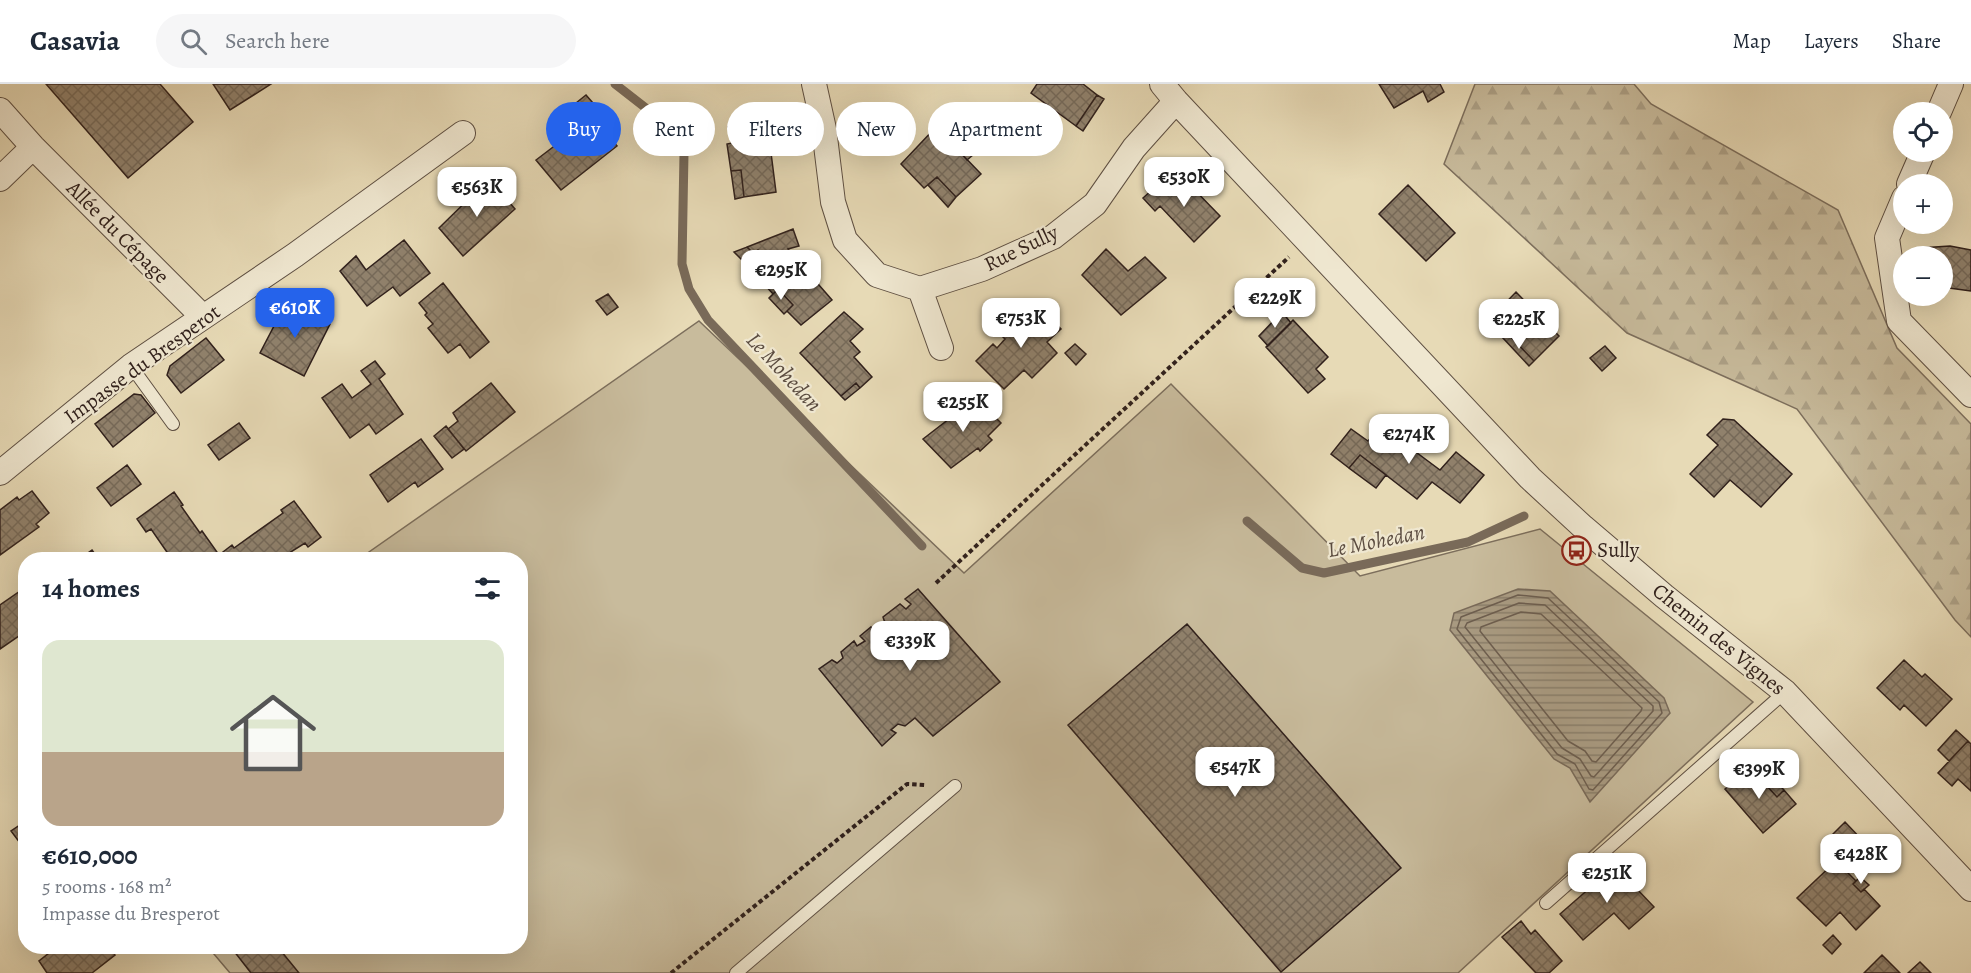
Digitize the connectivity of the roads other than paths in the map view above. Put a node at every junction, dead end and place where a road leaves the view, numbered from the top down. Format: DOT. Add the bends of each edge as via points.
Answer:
graph roads {
  1 [pos="814,84"];
  2 [pos="1951,84"];
  3 [pos="1169,93"];
  4 [pos="1943,102"];
  5 [pos="0,110"];
  6 [pos="463,133"];
  7 [pos="33,147"];
  8 [pos="0,179"];
  9 [pos="1893,224"];
  10 [pos="920,289"];
  11 [pos="203,317"];
  12 [pos="941,348"];
  13 [pos="131,366"];
  14 [pos="1971,395"];
  15 [pos="173,424"];
  16 [pos="0,473"];
  17 [pos="1785,692"];
  18 [pos="956,786"];
  19 [pos="1971,889"];
  20 [pos="1546,903"];
  21 [pos="736,973"];
  1 -- 10 [label="street" via="833,202 845,240 877,275"];
  2 -- 4 [label="street"];
  3 -- 10 [label="street, Rue Sully" via="1095,204 1053,237 982,268"];
  3 -- 17 [label="street, Chemin des Vignes" via="1530,478 1664,596"];
  5 -- 7 [label="street, Allée du Cépage"];
  6 -- 11 [label="street, Impasse du Bresperot"];
  7 -- 8 [label="street"];
  7 -- 11 [label="street, Allée du Cépage"];
  9 -- 14 [label="street" via="1887,238 1899,321"];
  10 -- 12 [label="street"];
  11 -- 13 [label="street, Impasse du Bresperot"];
  13 -- 15 [label="lane"];
  13 -- 16 [label="street, Impasse du Bresperot"];
  17 -- 19 [label="street, Chemin des Vignes"];
  17 -- 20 [label="lane"];
  18 -- 21 [label="lane"];
}
